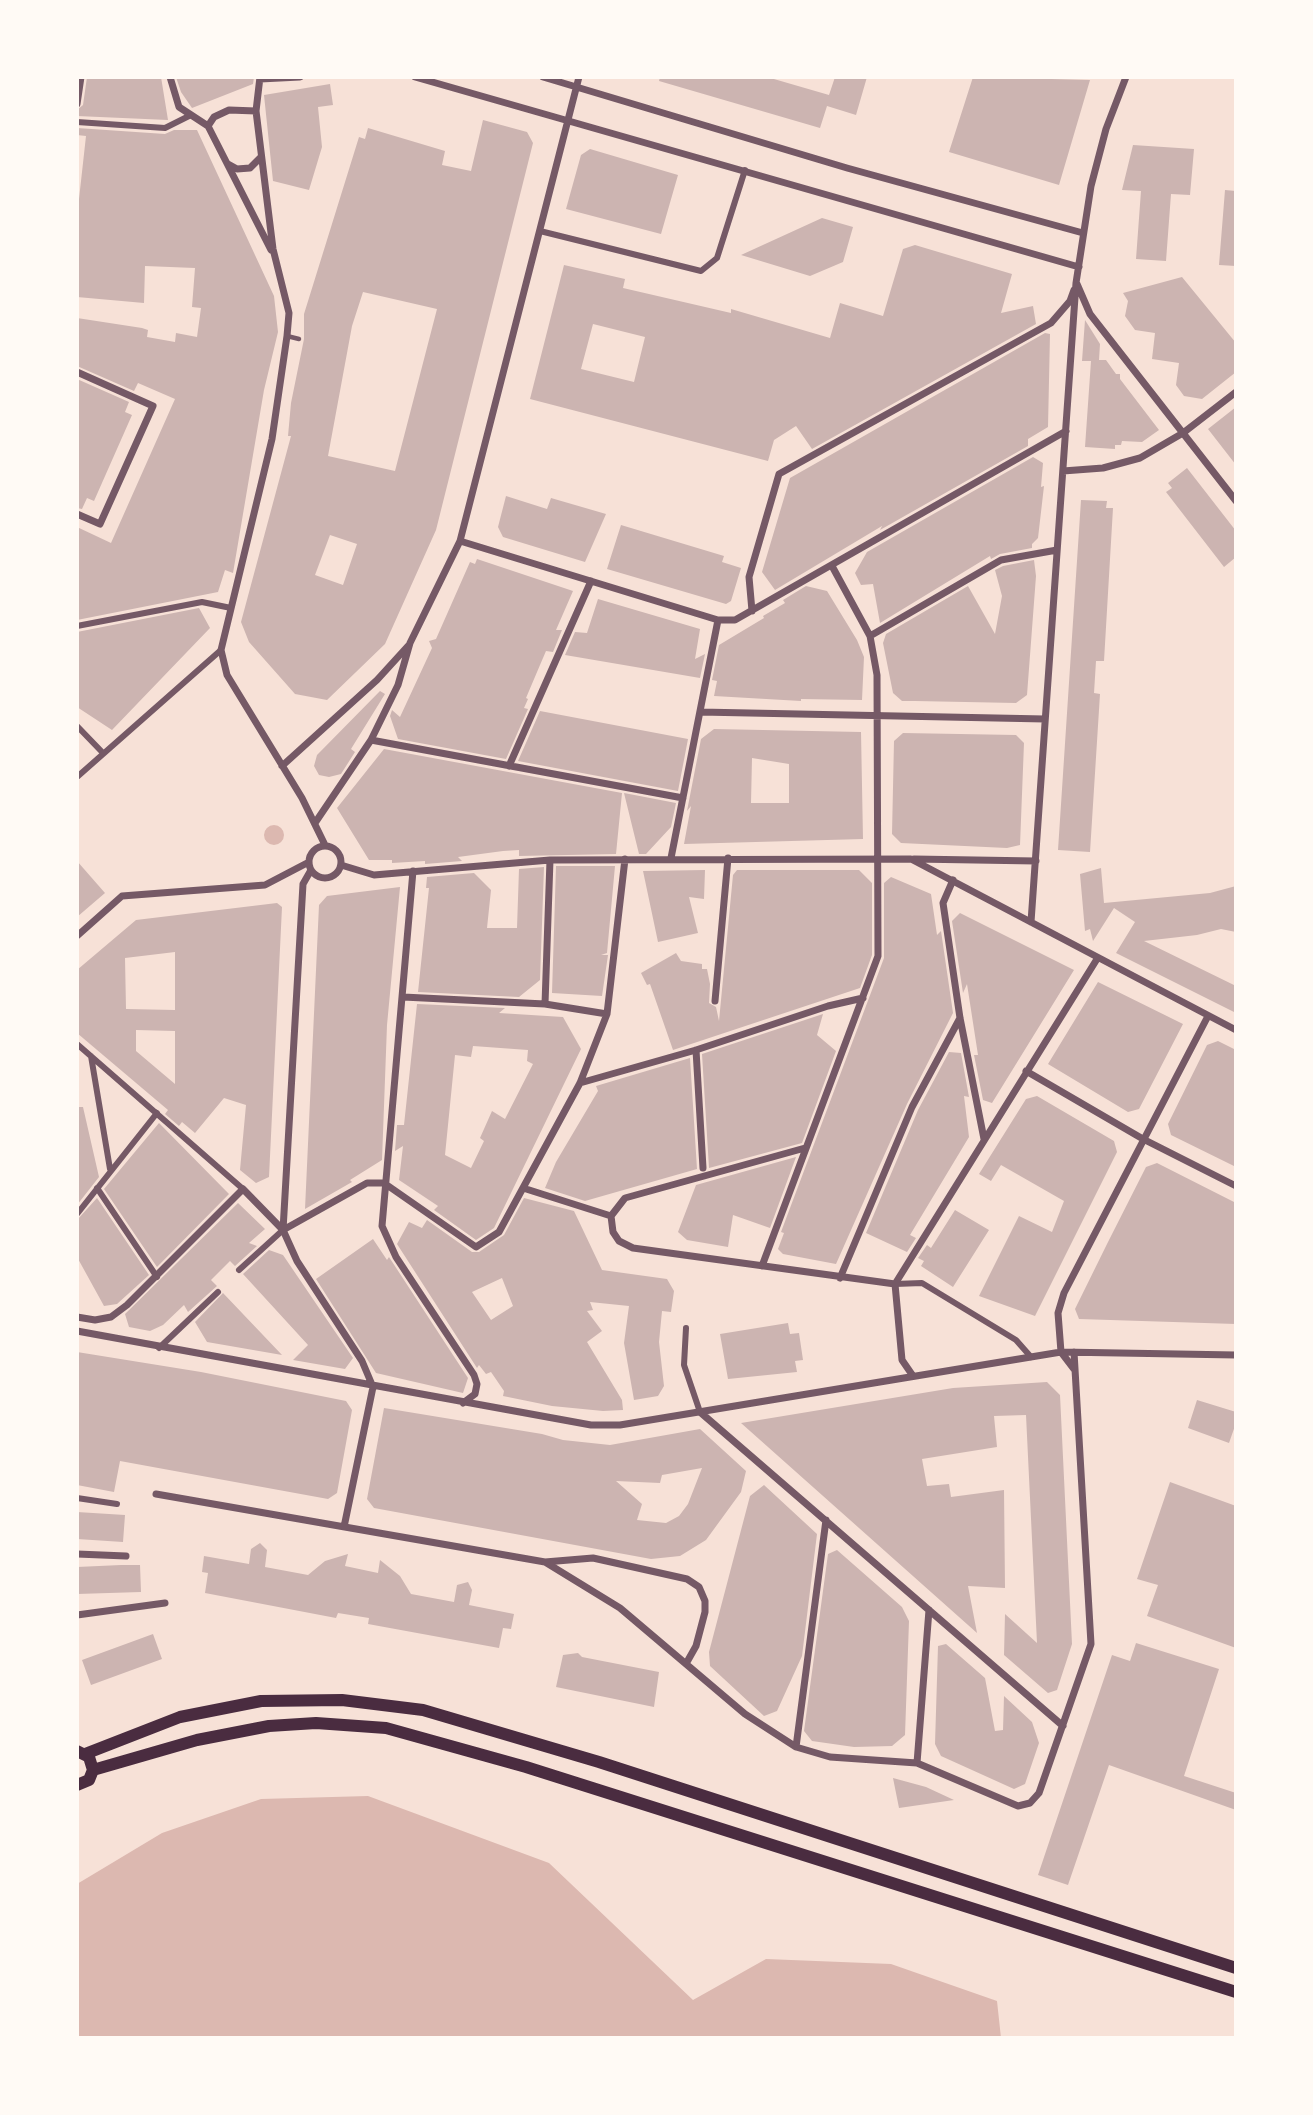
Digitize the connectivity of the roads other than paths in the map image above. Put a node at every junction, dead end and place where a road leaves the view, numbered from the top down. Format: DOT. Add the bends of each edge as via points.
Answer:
graph roads {
  1 [pos="81,77"];
  2 [pos="170,77"];
  3 [pos="300,77"];
  4 [pos="415,77"];
  5 [pos="543,77"];
  6 [pos="579,77"];
  7 [pos="1126,77"];
  8 [pos="260,78"];
  9 [pos="577,86"];
  10 [pos="77,104"];
  11 [pos="256,111"];
  12 [pos="191,115"];
  13 [pos="569,119"];
  14 [pos="77,122"];
  15 [pos="208,126"];
  16 [pos="261,157"];
  17 [pos="228,163"];
  18 [pos="745,170"];
  19 [pos="540,231"];
  20 [pos="1083,233"];
  21 [pos="274,257"];
  22 [pos="1079,267"];
  23 [pos="1076,283"];
  24 [pos="287,337"];
  25 [pos="299,339"];
  26 [pos="77,372"];
  27 [pos="1236,392"];
  28 [pos="1066,431"];
  29 [pos="1183,433"];
  30 [pos="1063,471"];
  31 [pos="1236,501"];
  32 [pos="77,513"];
  33 [pos="460,541"];
  34 [pos="1057,550"];
  35 [pos="832,566"];
  36 [pos="591,581"];
  37 [pos="231,608"];
  38 [pos="752,611"];
  39 [pos="718,620"];
  40 [pos="77,626"];
  41 [pos="870,636"];
  42 [pos="410,643"];
  43 [pos="221,650"];
  44 [pos="700,712"];
  45 [pos="878,716"];
  46 [pos="1045,719"];
  47 [pos="77,726"];
  48 [pos="371,740"];
  49 [pos="103,753"];
  50 [pos="282,766"];
  51 [pos="509,766"];
  52 [pos="77,777"];
  53 [pos="683,798"];
  54 [pos="315,823"];
  55 [pos="325,845"];
  56 [pos="671,858"];
  57 [pos="728,858"];
  58 [pos="877,858"];
  59 [pos="625,859"];
  60 [pos="911,859"];
  61 [pos="550,860"];
  62 [pos="1035,861"];
  63 [pos="341,865"];
  64 [pos="310,866"];
  65 [pos="413,872"];
  66 [pos="953,880"];
  67 [pos="1031,922"];
  68 [pos="77,936"];
  69 [pos="1097,959"];
  70 [pos="403,997"];
  71 [pos="863,998"];
  72 [pos="715,1001"];
  73 [pos="545,1004"];
  74 [pos="607,1014"];
  75 [pos="1208,1016"];
  76 [pos="960,1018"];
  77 [pos="1236,1030"];
  78 [pos="77,1044"];
  79 [pos="696,1050"];
  80 [pos="91,1056"];
  81 [pos="1026,1071"];
  82 [pos="580,1083"];
  83 [pos="157,1113"];
  84 [pos="1143,1139"];
  85 [pos="984,1140"];
  86 [pos="805,1148"];
  87 [pos="703,1168"];
  88 [pos="110,1170"];
  89 [pos="384,1183"];
  90 [pos="1236,1186"];
  91 [pos="97,1188"];
  92 [pos="523,1188"];
  93 [pos="243,1189"];
  94 [pos="77,1214"];
  95 [pos="611,1216"];
  96 [pos="283,1230"];
  97 [pos="762,1266"];
  98 [pos="239,1270"];
  99 [pos="157,1277"];
  100 [pos="840,1278"];
  101 [pos="895,1284"];
  102 [pos="218,1292"];
  103 [pos="77,1317"];
  104 [pos="686,1328"];
  105 [pos="77,1331"];
  106 [pos="159,1348"];
  107 [pos="1061,1352"];
  108 [pos="1074,1352"];
  109 [pos="1236,1355"];
  110 [pos="1031,1357"];
  111 [pos="1074,1369"];
  112 [pos="913,1377"];
  113 [pos="373,1387"];
  114 [pos="463,1403"];
  115 [pos="700,1412"];
  116 [pos="156,1494"];
  117 [pos="77,1498"];
  118 [pos="117,1504"];
  119 [pos="826,1520"];
  120 [pos="344,1527"];
  121 [pos="77,1554"];
  122 [pos="126,1556"];
  123 [pos="545,1562"];
  124 [pos="165,1603"];
  125 [pos="929,1610"];
  126 [pos="77,1615"];
  127 [pos="687,1662"];
  128 [pos="1063,1726"];
  129 [pos="796,1747"];
  130 [pos="81,1752"];
  131 [pos="917,1763"];
  132 [pos="93,1770"];
  133 [pos="77,1785"];
  134 [pos="1236,1968"];
  135 [pos="1236,1992"];
  1 -- 10 [label="street"];
  2 -- 12 [label="street" via="179,107"];
  3 -- 8 [label="street"];
  4 -- 13 [label="street"];
  5 -- 9 [label="street"];
  6 -- 9 [label="street"];
  7 -- 20 [label="street" via="1105,129"];
  8 -- 11 [label="street"];
  9 -- 13 [label="street"];
  9 -- 20 [label="street"];
  11 -- 15 [label="street" via="229,110 214,117"];
  11 -- 16 [label="street"];
  12 -- 14 [label="street" via="165,128"];
  12 -- 15 [label="street"];
  13 -- 18 [label="street"];
  13 -- 19 [label="street"];
  15 -- 17 [label="street"];
  16 -- 17 [label="street" via="244,169"];
  16 -- 21 [label="street"];
  17 -- 21 [label="street"];
  18 -- 19 [label="street" via="717,258 701,271"];
  18 -- 22 [label="street"];
  19 -- 33 [label="street"];
  20 -- 22 [label="street"];
  21 -- 24 [label="street" via="289,313"];
  22 -- 23 [label="street"];
  23 -- 28 [label="street"];
  23 -- 29 [label="street" via="1090,314"];
  23 -- 38 [label="street" via="1070,301 1051,323 779,474 749,576"];
  24 -- 25 [label="lane"];
  24 -- 37 [label="street" via="272,439"];
  26 -- 32 [label="street" via="153,406 100,524"];
  27 -- 29 [label="street"];
  28 -- 30 [label="street"];
  28 -- 35 [label="street"];
  29 -- 30 [label="street" via="1120,465"];
  29 -- 31 [label="street"];
  30 -- 34 [label="street"];
  33 -- 36 [label="street"];
  33 -- 42 [label="street"];
  34 -- 41 [label="street" via="1001,560"];
  34 -- 46 [label="street"];
  35 -- 38 [label="street"];
  35 -- 41 [label="street"];
  36 -- 39 [label="street"];
  36 -- 51 [label="street"];
  37 -- 40 [label="street" via="202,602"];
  37 -- 43 [label="street"];
  38 -- 39 [label="street" via="735,620"];
  39 -- 44 [label="street"];
  41 -- 45 [label="street"];
  42 -- 48 [label="street" via="398,685"];
  42 -- 50 [label="street" via="377,680"];
  43 -- 49 [label="street"];
  43 -- 50 [label="street" via="228,675"];
  44 -- 45 [label="street"];
  44 -- 53 [label="street"];
  45 -- 46 [label="street"];
  45 -- 58 [label="street"];
  46 -- 62 [label="street"];
  47 -- 49 [label="street"];
  48 -- 51 [label="street"];
  48 -- 54 [label="street"];
  49 -- 52 [label="street"];
  50 -- 54 [label="street"];
  51 -- 53 [label="street"];
  53 -- 56 [label="street"];
  54 -- 55 [label="street"];
  55 -- 63 [label="street" via="339,853"];
  55 -- 64 [label="street" via="311,854"];
  56 -- 57 [label="street"];
  56 -- 59 [label="street"];
  57 -- 58 [label="street"];
  57 -- 72 [label="street"];
  58 -- 60 [label="street"];
  58 -- 71 [label="street" via="878,956"];
  59 -- 61 [label="street"];
  59 -- 74 [label="street"];
  60 -- 62 [label="street"];
  60 -- 66 [label="street"];
  61 -- 65 [label="street"];
  61 -- 73 [label="street"];
  62 -- 67 [label="street"];
  63 -- 64 [label="street" via="334,876 326,878"];
  63 -- 65 [label="street" via="374,875"];
  64 -- 68 [label="street" via="265,885 122,896"];
  64 -- 96 [label="street" via="303,884"];
  65 -- 70 [label="street"];
  66 -- 67 [label="street"];
  66 -- 76 [label="street" via="943,902"];
  67 -- 69 [label="street"];
  69 -- 75 [label="street"];
  69 -- 81 [label="street"];
  70 -- 73 [label="street"];
  70 -- 89 [label="street"];
  71 -- 79 [label="street"];
  71 -- 86 [label="street"];
  73 -- 74 [label="street"];
  74 -- 82 [label="street"];
  75 -- 77 [label="street"];
  75 -- 84 [label="street"];
  76 -- 85 [label="street"];
  76 -- 100 [label="street" via="912,1107"];
  78 -- 80 [label="street"];
  79 -- 82 [label="street"];
  79 -- 87 [label="street"];
  80 -- 83 [label="street"];
  80 -- 88 [label="street"];
  81 -- 84 [label="street"];
  81 -- 85 [label="street"];
  82 -- 92 [label="street"];
  83 -- 88 [label="street"];
  83 -- 93 [label="street"];
  84 -- 90 [label="street"];
  84 -- 107 [label="street" via="1064,1293 1058,1313"];
  85 -- 101 [label="street"];
  86 -- 95 [label="street" via="625,1198"];
  86 -- 97 [label="street"];
  88 -- 91 [label="street"];
  89 -- 92 [label="street" via="476,1247 499,1232"];
  89 -- 96 [label="street" via="367,1182"];
  89 -- 114 [label="street" via="384,1235 477,1384 471,1399"];
  91 -- 94 [label="street"];
  91 -- 99 [label="street"];
  92 -- 95 [label="street"];
  93 -- 96 [label="street"];
  93 -- 99 [label="street"];
  95 -- 97 [label="street" via="619,1241 633,1248"];
  96 -- 98 [label="street"];
  96 -- 113 [label="street"];
  97 -- 100 [label="street"];
  99 -- 103 [label="street" via="111,1317"];
  100 -- 101 [label="street"];
  101 -- 110 [label="street" via="922,1283 1016,1339"];
  101 -- 112 [label="street" via="902,1360"];
  102 -- 106 [label="street"];
  104 -- 115 [label="street" via="684,1365"];
  105 -- 106 [label="street"];
  106 -- 113 [label="street"];
  107 -- 108 [label="street"];
  107 -- 110 [label="street"];
  107 -- 111 [label="street"];
  108 -- 109 [label="street"];
  108 -- 111 [label="street"];
  110 -- 112 [label="street"];
  111 -- 128 [label="street" via="1091,1644"];
  112 -- 115 [label="street"];
  113 -- 114 [label="street"];
  113 -- 120 [label="street"];
  114 -- 115 [label="street" via="591,1425"];
  115 -- 119 [label="street"];
  116 -- 120 [label="street"];
  117 -- 118 [label="street"];
  119 -- 125 [label="street"];
  119 -- 129 [label="street"];
  120 -- 123 [label="street"];
  121 -- 122 [label="street"];
  123 -- 127 [label="street" via="620,1608"];
  123 -- 127 [label="street" via="593,1558 687,1579 699,1587 705,1612"];
  124 -- 126 [label="street"];
  125 -- 128 [label="street"];
  125 -- 131 [label="street"];
  127 -- 129 [label="street" via="746,1714"];
  128 -- 131 [label="street" via="1039,1793 1030,1803 1018,1806"];
  129 -- 131 [label="street" via="830,1757"];
  130 -- 132 [label="main road" via="92,1761"];
  130 -- 134 [label="main road" via="180,1717 261,1702 342,1700 423,1710 599,1762"];
  132 -- 133 [label="main road" via="89,1780"];
  132 -- 135 [label="main road" via="197,1740 269,1726 316,1723 386,1728 526,1767"];
}
